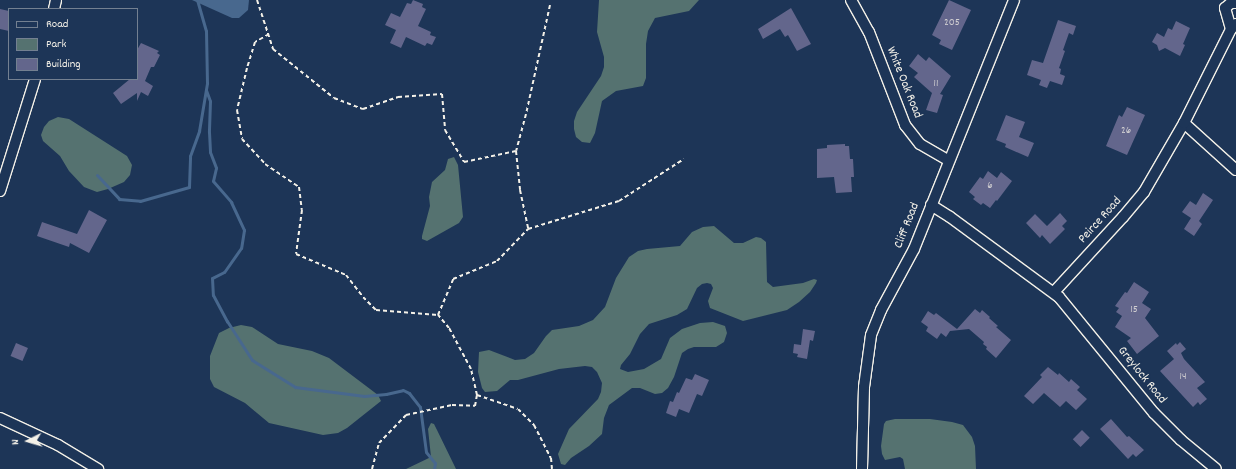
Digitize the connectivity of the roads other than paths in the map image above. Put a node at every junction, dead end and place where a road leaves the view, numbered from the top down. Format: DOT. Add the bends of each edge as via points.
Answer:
graph roads {
  1 [pos="851,0"];
  2 [pos="1014,0"];
  3 [pos="1236,3"];
  4 [pos="1233,26"];
  5 [pos="35,80"];
  6 [pos="1184,123"];
  7 [pos="948,160"];
  8 [pos="1236,170"];
  9 [pos="0,191"];
  10 [pos="931,204"];
  11 [pos="1054,292"];
  12 [pos="0,418"];
  13 [pos="98,469"];
  14 [pos="862,469"];
  15 [pos="1216,469"];
  1 -- 7 [label="street, White Oak Road" via="869,32 905,125 920,144"];
  2 -- 7 [label="street, Cliff Road"];
  3 -- 4 [label="street, Peirce Road" via="1231,3 1225,8"];
  4 -- 6 [label="street, Peirce Road"];
  5 -- 9 [label="street"];
  6 -- 8 [label="street"];
  6 -- 11 [label="street, Peirce Road" via="1140,198"];
  7 -- 10 [label="street, Cliff Road"];
  10 -- 11 [label="street"];
  10 -- 14 [label="street, Cliff Road" via="910,258 881,310 871,335 864,387"];
  11 -- 15 [label="street, Greylock Road" via="1154,414"];
  12 -- 13 [label="street" via="58,445"];
}
